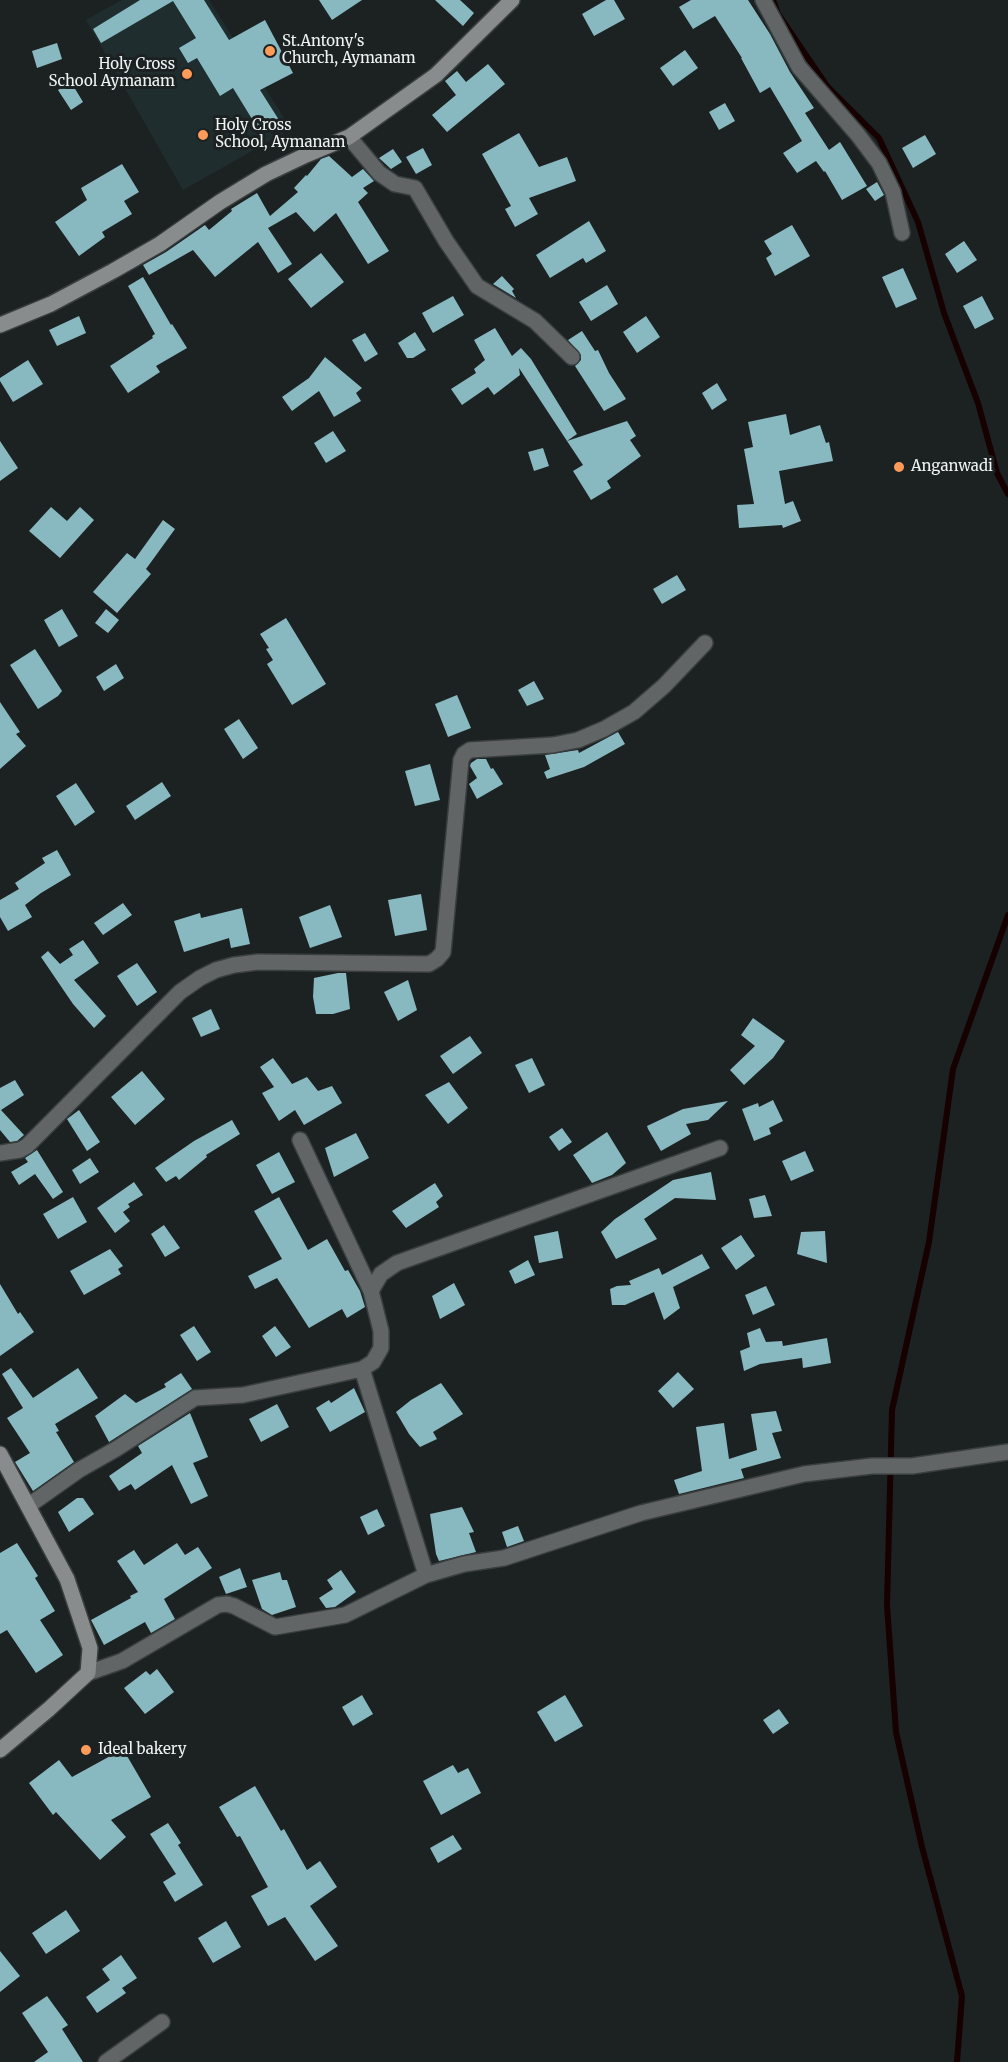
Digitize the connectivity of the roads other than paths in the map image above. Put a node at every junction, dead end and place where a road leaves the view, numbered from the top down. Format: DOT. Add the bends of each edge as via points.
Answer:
graph roads {
  1 [pos="512,0"];
  2 [pos="762,0"];
  3 [pos="349,137"];
  4 [pos="902,232"];
  5 [pos="0,326"];
  6 [pos="572,357"];
  7 [pos="705,643"];
  8 [pos="300,1140"];
  9 [pos="720,1148"];
  10 [pos="0,1153"];
  11 [pos="371,1291"];
  12 [pos="362,1369"];
  13 [pos="1008,1452"];
  14 [pos="0,1454"];
  15 [pos="28,1506"];
  16 [pos="426,1575"];
  17 [pos="88,1673"];
  18 [pos="0,1750"];
  19 [pos="162,2022"];
  20 [pos="106,2062"];
  1 -- 3 [label="main road" via="436,75"];
  2 -- 4 [label="street" via="799,67 879,164 893,192"];
  3 -- 5 [label="main road" via="266,174 113,271"];
  3 -- 6 [label="street" via="379,173 395,184 415,188 477,286 535,321"];
  7 -- 10 [label="street" via="634,712 604,729 554,745 470,750 464,754 443,952 437,959 429,964 258,962 216,970 180,992 27,1146"];
  8 -- 11 [label="street"];
  9 -- 11 [label="street" via="397,1263 381,1274"];
  11 -- 12 [label="street" via="381,1348 373,1362"];
  12 -- 15 [label="street" via="243,1395 195,1398"];
  12 -- 16 [label="street"];
  13 -- 16 [label="street" via="912,1466 804,1474 641,1514 504,1558"];
  14 -- 15 [label="main road"];
  15 -- 17 [label="main road" via="67,1579 90,1648"];
  16 -- 17 [label="street" via="345,1615 274,1627 234,1606 218,1605 122,1661"];
  17 -- 18 [label="main road"];
  19 -- 20 [label="street"];
}
